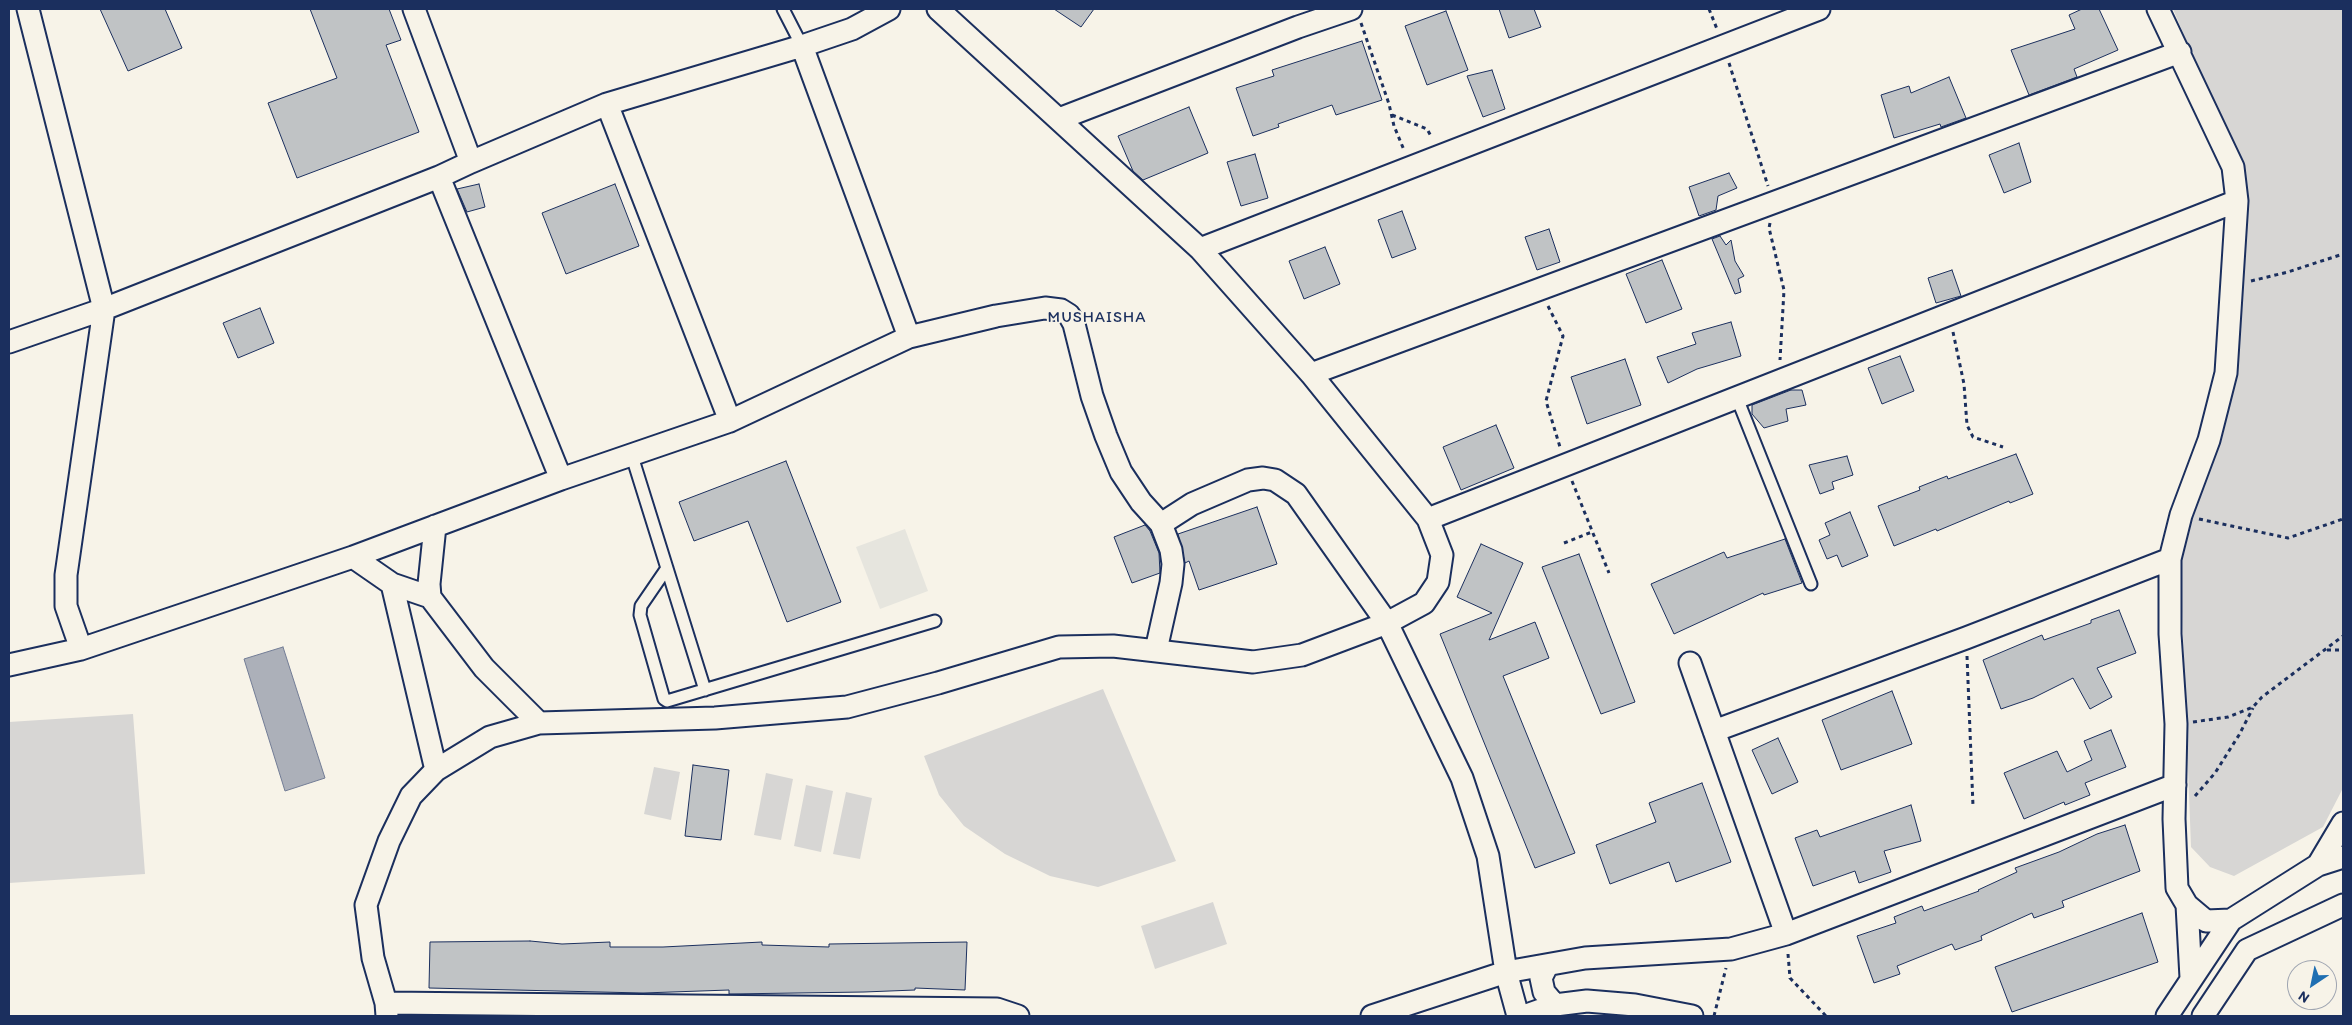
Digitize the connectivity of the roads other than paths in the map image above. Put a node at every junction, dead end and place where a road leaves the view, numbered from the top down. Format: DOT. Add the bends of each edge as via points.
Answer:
graph roads {
  1 [pos="28,9"];
  2 [pos="414,9"];
  3 [pos="783,9"];
  4 [pos="889,9"];
  5 [pos="938,9"];
  6 [pos="1819,9"];
  7 [pos="2158,9"];
  8 [pos="1355,13"];
  9 [pos="1295,18"];
  10 [pos="802,46"];
  11 [pos="2180,52"];
  12 [pos="607,104"];
  13 [pos="1059,120"];
  14 [pos="471,162"];
  15 [pos="439,177"];
  16 [pos="2237,201"];
  17 [pos="1200,249"];
  18 [pos="104,310"];
  19 [pos="909,337"];
  20 [pos="9,342"];
  21 [pos="1311,374"];
  22 [pos="1737,398"];
  23 [pos="730,421"];
  24 [pos="631,453"];
  25 [pos="561,478"];
  26 [pos="1428,519"];
  27 [pos="1161,524"];
  28 [pos="435,526"];
  29 [pos="353,557"];
  30 [pos="2170,559"];
  31 [pos="667,568"];
  32 [pos="392,584"];
  33 [pos="1811,584"];
  34 [pos="430,597"];
  35 [pos="935,621"];
  36 [pos="1387,622"];
  37 [pos="81,649"];
  38 [pos="1156,650"];
  39 [pos="1690,663"];
  40 [pos="9,665"];
  41 [pos="705,690"];
  42 [pos="539,723"];
  43 [pos="1714,731"];
  44 [pos="436,770"];
  45 [pos="2175,785"];
  46 [pos="2343,823"];
  47 [pos="2343,857"];
  48 [pos="2318,865"];
  49 [pos="2186,905"];
  50 [pos="2343,905"];
  51 [pos="2231,920"];
  52 [pos="1786,934"];
  53 [pos="1547,966"];
  54 [pos="1506,972"];
  55 [pos="2191,978"];
  56 [pos="1555,1005"];
  57 [pos="387,1010"];
  58 [pos="1018,1016"];
  59 [pos="1372,1016"];
  60 [pos="1518,1016"];
  61 [pos="1524,1016"];
  62 [pos="1692,1016"];
  63 [pos="2167,1016"];
  64 [pos="2203,1016"];
  1 -- 18 [label="street"];
  2 -- 14 [label="street"];
  3 -- 10 [label="lane"];
  4 -- 10 [label="street" via="852,29"];
  5 -- 13 [label="street"];
  6 -- 17 [label="street"];
  7 -- 11 [label="street"];
  8 -- 9 [label="street"];
  9 -- 13 [label="street"];
  10 -- 12 [label="street"];
  10 -- 19 [label="street"];
  11 -- 16 [label="street" via="2233,167"];
  11 -- 21 [label="street"];
  12 -- 14 [label="street"];
  12 -- 23 [label="street"];
  13 -- 17 [label="street"];
  14 -- 15 [label="street"];
  15 -- 18 [label="street"];
  15 -- 25 [label="street"];
  16 -- 22 [label="street"];
  16 -- 30 [label="street" via="2226,374 2209,440 2181,515"];
  17 -- 21 [label="street"];
  18 -- 20 [label="street"];
  18 -- 37 [label="street" via="66,575 66,606"];
  19 -- 23 [label="street"];
  19 -- 27 [label="street" via="1045,308 1061,310 1069,315 1092,396 1121,472"];
  21 -- 26 [label="street"];
  22 -- 26 [label="street"];
  22 -- 33 [label="lane"];
  23 -- 24 [label="street"];
  24 -- 25 [label="street"];
  24 -- 31 [label="lane"];
  25 -- 28 [label="street"];
  26 -- 36 [label="street" via="1442,555 1438,582 1424,603"];
  27 -- 36 [label="street" via="1192,504 1248,480 1275,480 1296,494"];
  27 -- 38 [label="street" via="1173,564"];
  28 -- 29 [label="street"];
  28 -- 34 [label="street"];
  29 -- 32 [label="street"];
  29 -- 37 [label="street"];
  30 -- 43 [label="street"];
  30 -- 45 [label="street"];
  31 -- 41 [label="lane"];
  31 -- 41 [label="lane" via="641,606 640,615 664,699 671,701"];
  32 -- 34 [label="street"];
  32 -- 44 [label="street"];
  34 -- 42 [label="street" via="484,668"];
  35 -- 41 [label="lane"];
  36 -- 38 [label="street" via="1302,655 1254,662"];
  36 -- 54 [label="street" via="1462,778 1480,830 1488,856"];
  37 -- 40 [label="street"];
  38 -- 42 [label="street" via="1113,646 1059,647 847,707 715,718"];
  39 -- 43 [label="street"];
  42 -- 44 [label="street" via="490,737"];
  43 -- 52 [label="street"];
  44 -- 57 [label="street" via="412,796 389,841 366,905 373,958"];
  45 -- 49 [label="street" via="2176,888"];
  45 -- 52 [label="street"];
  46 -- 48 [label="street"];
  47 -- 48 [label="street"];
  48 -- 51 [label="street"];
  49 -- 51 [label="street" via="2206,921"];
  49 -- 55 [label="street"];
  50 -- 64 [label="street" via="2248,950"];
  51 -- 55 [label="street"];
  52 -- 53 [label="street" via="1731,949 1585,958"];
  53 -- 54 [label="street"];
  53 -- 56 [label="street" via="1541,978 1544,992"];
  54 -- 59 [label="street"];
  54 -- 60 [label="street"];
  55 -- 63 [label="street"];
  56 -- 61 [label="street"];
  56 -- 62 [label="street" via="1596,1002 1635,1005"];
  57 -- 58 [label="street" via="997,1009"];
}
